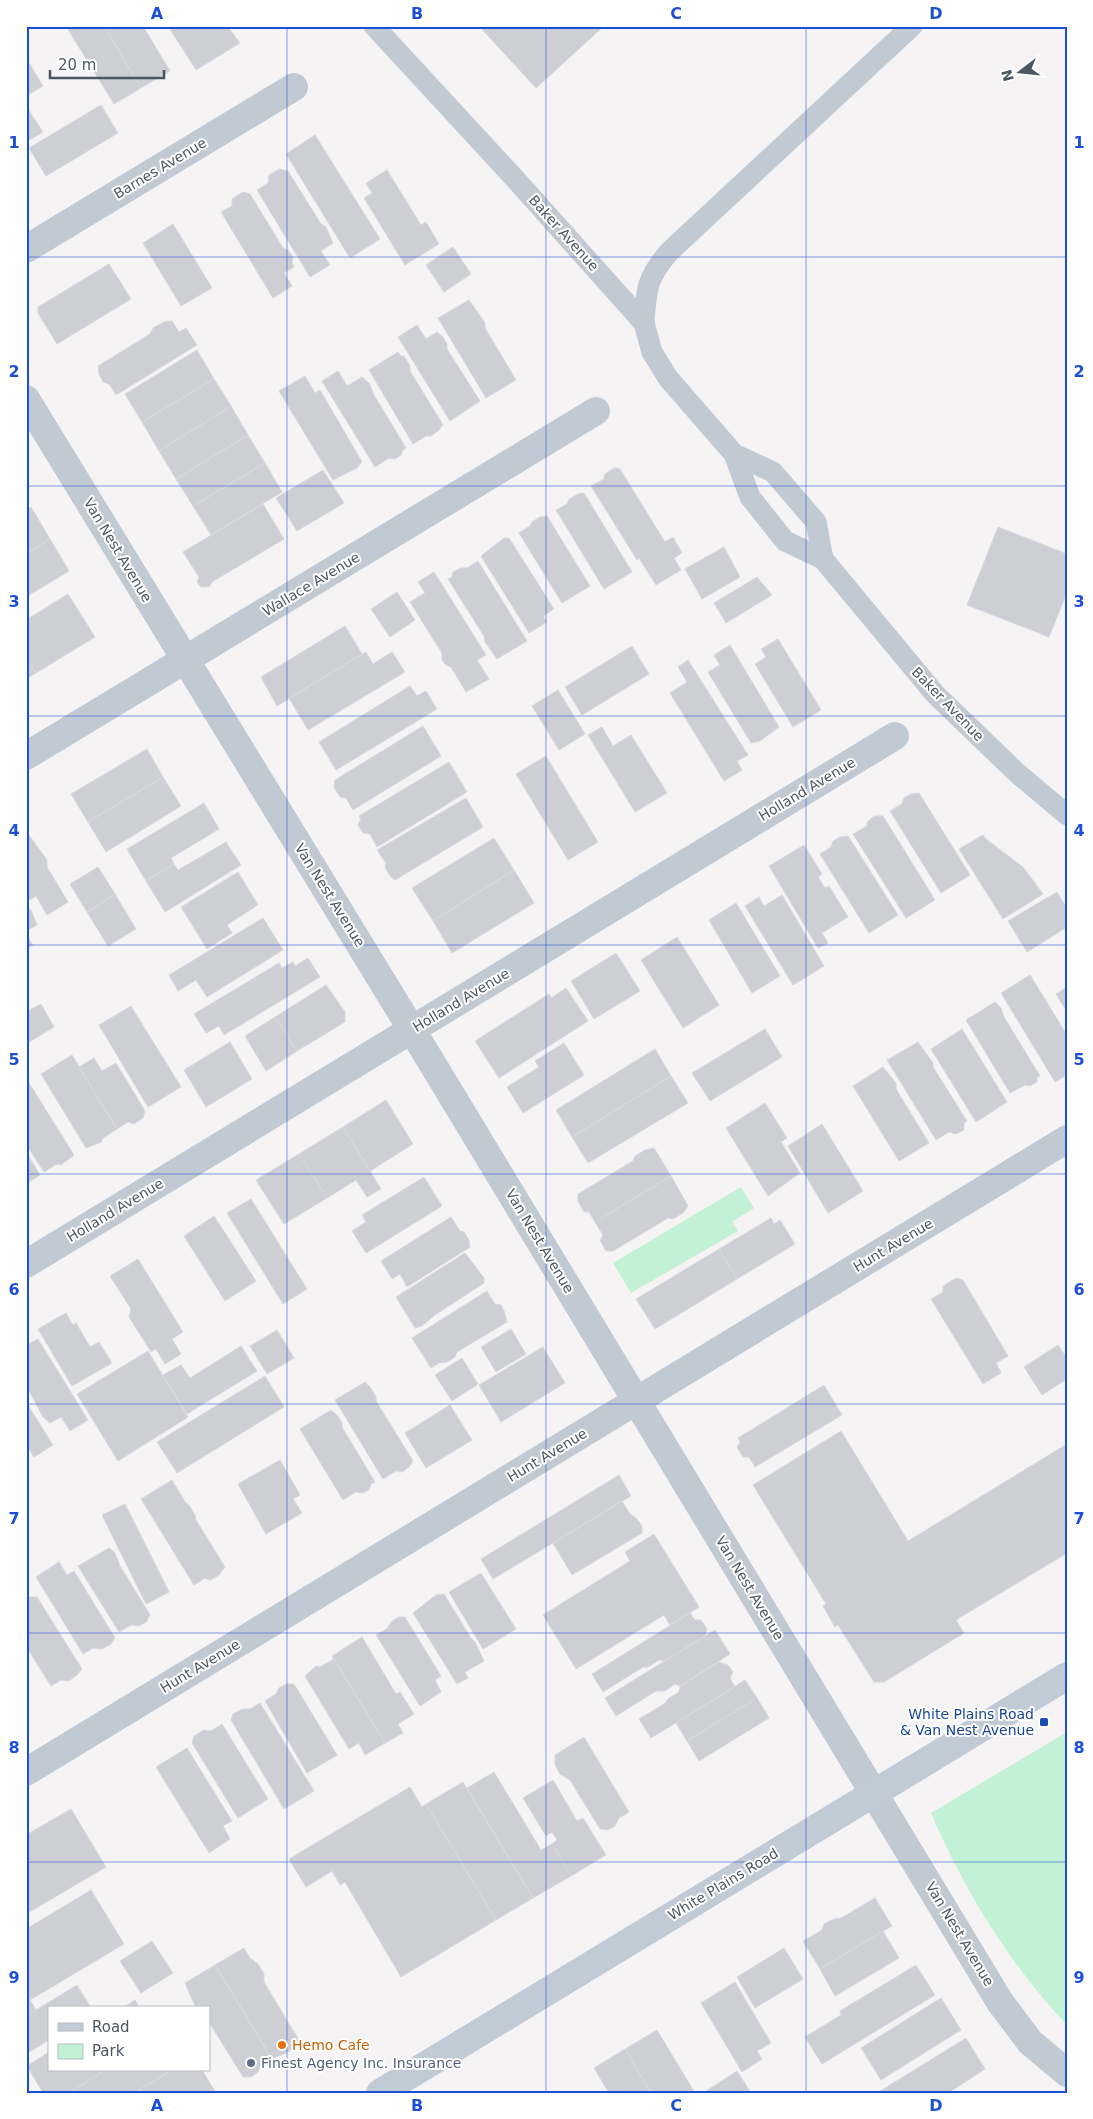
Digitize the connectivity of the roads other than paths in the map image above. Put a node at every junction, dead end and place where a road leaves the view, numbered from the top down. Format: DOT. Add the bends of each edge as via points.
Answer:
graph roads {
  1 [pos="374,26"];
  2 [pos="912,26"];
  3 [pos="294,86"];
  4 [pos="26,249"];
  5 [pos="644,323"];
  6 [pos="26,399"];
  7 [pos="596,411"];
  8 [pos="734,454"];
  9 [pos="823,559"];
  10 [pos="185,660"];
  11 [pos="895,736"];
  12 [pos="26,756"];
  13 [pos="1067,815"];
  14 [pos="412,1030"];
  15 [pos="1067,1139"];
  16 [pos="26,1264"];
  17 [pos="636,1401"];
  18 [pos="1067,1676"];
  19 [pos="26,1772"];
  20 [pos="874,1792"];
  21 [pos="1067,2073"];
  22 [pos="380,2093"];
  1 -- 5 [label="lane, Baker Avenue"];
  2 -- 5 [label="lane" via="670,251 657,266 646,291"];
  3 -- 4 [label="street, Barnes Avenue"];
  5 -- 8 [label="lane, Baker Avenue" via="652,352 668,378"];
  6 -- 10 [label="street, Van Nest Avenue"];
  7 -- 10 [label="street, Wallace Avenue"];
  8 -- 9 [label="lane, Baker Avenue" via="750,497 785,541"];
  8 -- 9 [label="lane, Baker Avenue" via="773,472 816,522"];
  9 -- 13 [label="lane, Baker Avenue" via="935,694 1016,772"];
  10 -- 12 [label="street, Wallace Avenue"];
  10 -- 14 [label="street, Van Nest Avenue"];
  11 -- 14 [label="street, Holland Avenue"];
  14 -- 16 [label="street, Holland Avenue"];
  14 -- 17 [label="street, Van Nest Avenue"];
  15 -- 17 [label="street, Hunt Avenue"];
  17 -- 19 [label="street, Hunt Avenue"];
  17 -- 20 [label="street, Van Nest Avenue"];
  18 -- 20 [label="main road, White Plains Road"];
  20 -- 21 [label="street, Van Nest Avenue" via="1015,2024 1030,2042"];
  20 -- 22 [label="main road, White Plains Road"];
}
